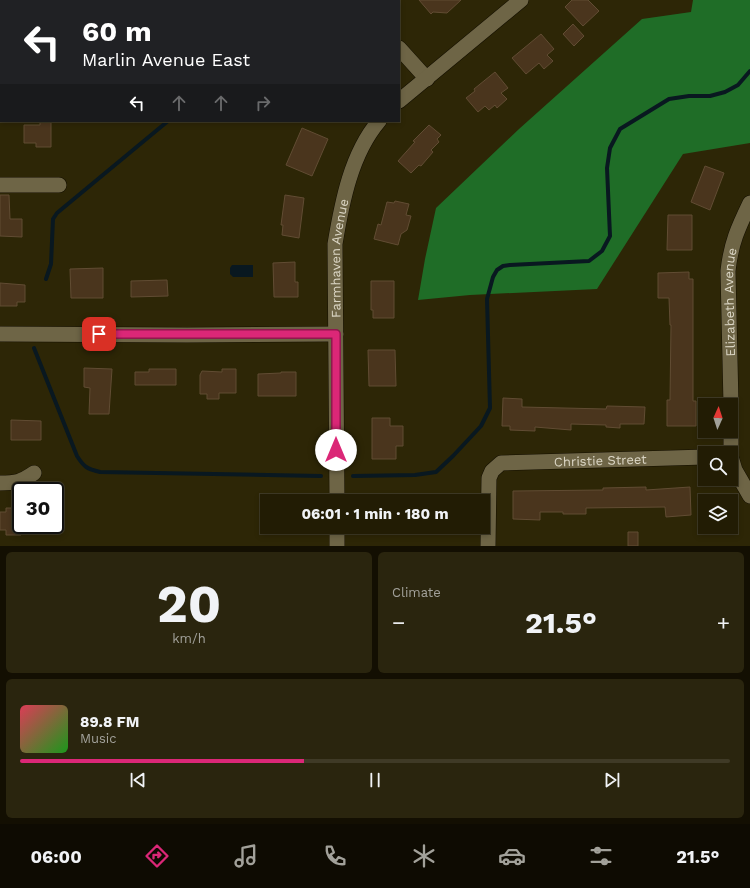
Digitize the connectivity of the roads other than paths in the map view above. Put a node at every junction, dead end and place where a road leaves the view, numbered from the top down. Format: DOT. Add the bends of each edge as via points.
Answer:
graph roads {
  1 [pos="521,0"];
  2 [pos="400,49"];
  3 [pos="427,79"];
  4 [pos="400,100"];
  5 [pos="378,122"];
  6 [pos="59,185"];
  7 [pos="0,186"];
  8 [pos="750,203"];
  9 [pos="0,334"];
  10 [pos="336,334"];
  11 [pos="731,398"];
  12 [pos="698,457"];
  13 [pos="34,473"];
  14 [pos="738,475"];
  15 [pos="0,483"];
  16 [pos="336,494"];
  17 [pos="750,496"];
  18 [pos="337,534"];
  19 [pos="337,546"];
  20 [pos="488,546"];
  1 -- 3 [label="street"];
  2 -- 3 [label="street"];
  3 -- 4 [label="street"];
  5 -- 10 [label="street, Farmhaven Avenue" via="369,133 359,156 340,212 334,244"];
  6 -- 7 [label="street"];
  8 -- 11 [label="street, Elizabeth Avenue" via="736,231 728,271"];
  9 -- 10 [label="street"];
  10 -- 16 [label="street, Farmhaven Avenue"];
  12 -- 20 [label="street, Christie Street" via="501,463 496,466 489,478"];
  13 -- 15 [label="street" via="23,481"];
  14 -- 17 [label="street"];
  18 -- 19 [label="street"];
}
